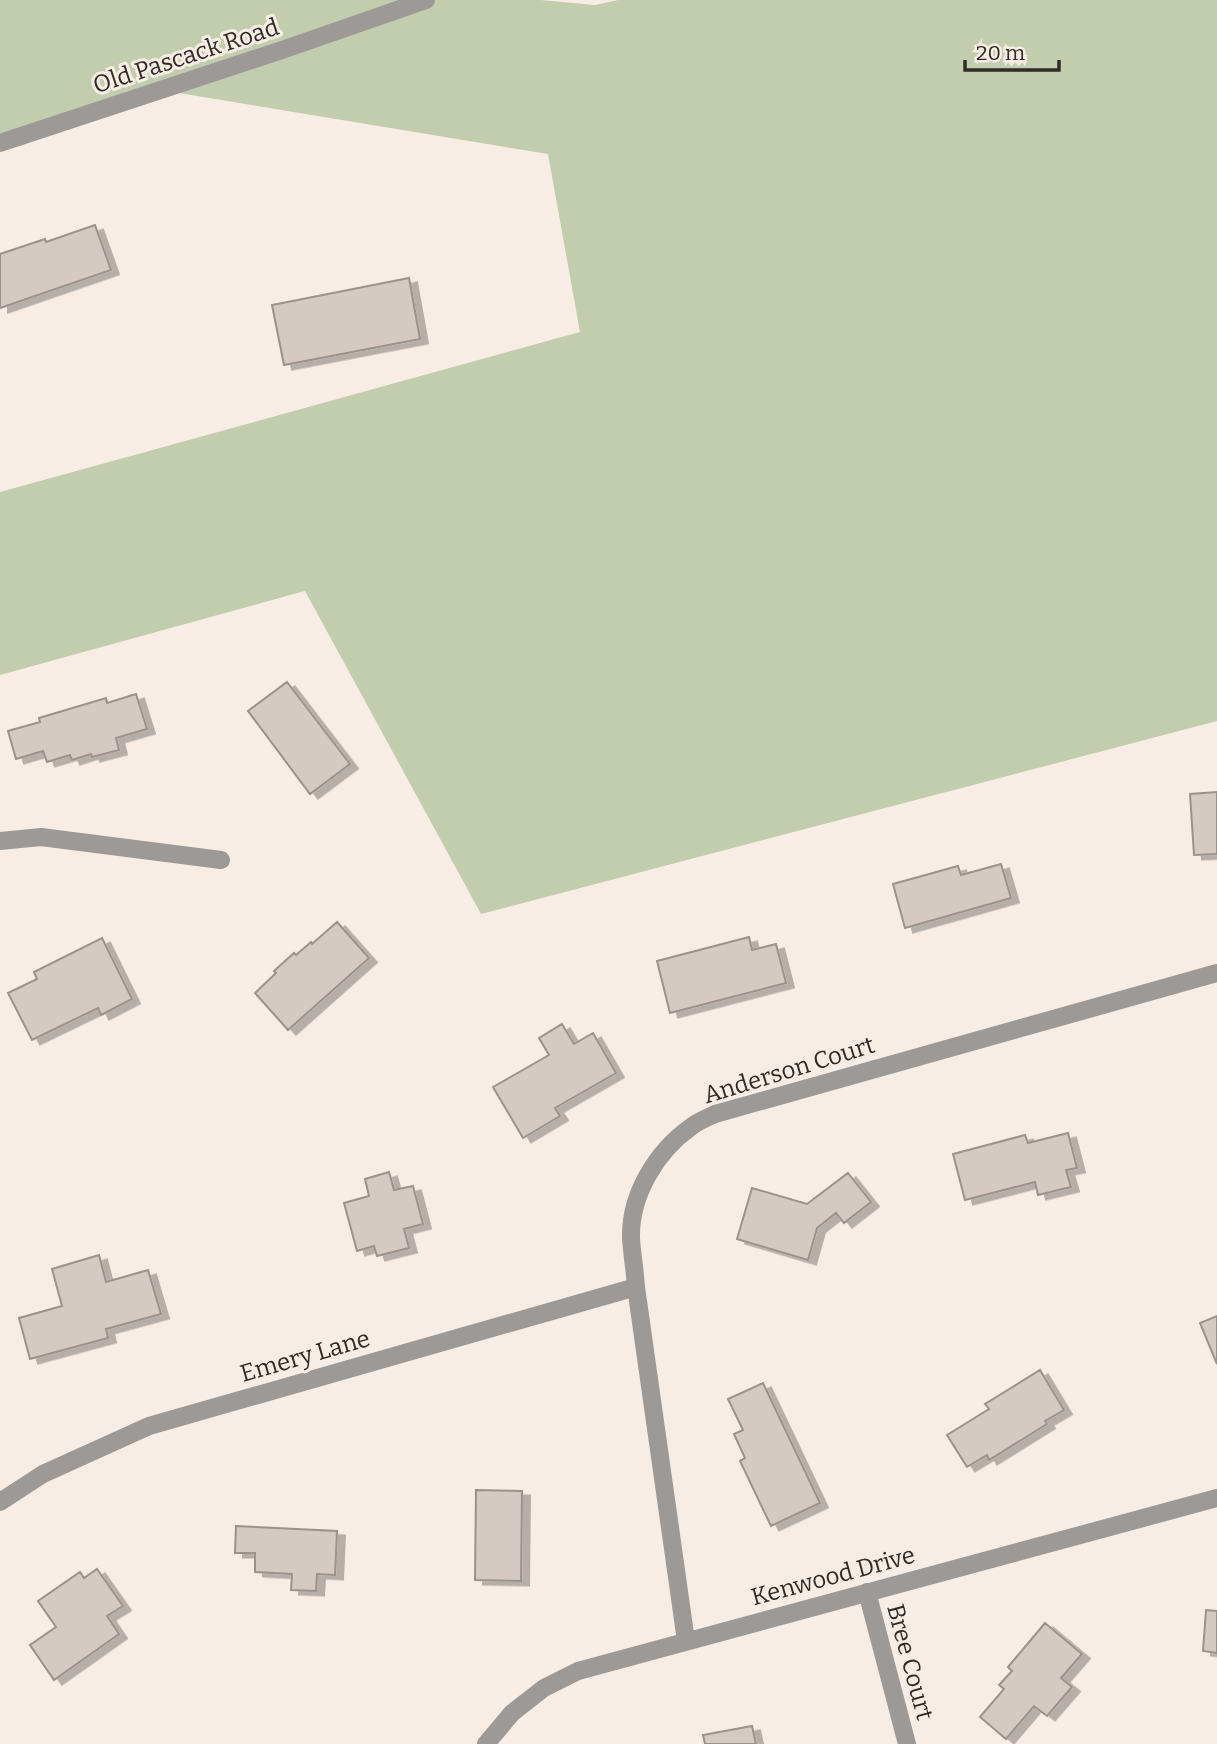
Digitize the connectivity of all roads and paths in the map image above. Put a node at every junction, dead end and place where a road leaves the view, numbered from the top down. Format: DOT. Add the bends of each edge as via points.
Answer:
graph roads {
  1 [pos="426,0"];
  2 [pos="0,143"];
  3 [pos="0,841"];
  4 [pos="221,860"];
  5 [pos="1217,973"];
  6 [pos="636,1287"];
  7 [pos="1217,1498"];
  8 [pos="0,1502"];
  9 [pos="867,1592"];
  10 [pos="685,1641"];
  11 [pos="486,1744"];
  12 [pos="907,1744"];
  1 -- 2 [label="street, Old Pascack Road"];
  3 -- 4 [label="street" via="41,837"];
  5 -- 6 [label="street, Anderson Court" via="715,1114 692,1125 667,1146 636,1201 631,1236"];
  6 -- 8 [label="street, Emery Lane" via="149,1426 43,1474"];
  6 -- 10 [label="street, Anderson Court"];
  7 -- 9 [label="street, Kenwood Drive"];
  9 -- 10 [label="street, Kenwood Drive"];
  9 -- 12 [label="street, Bree Court"];
  10 -- 11 [label="street, Kenwood Drive" via="578,1671 544,1688 512,1713"];
}
